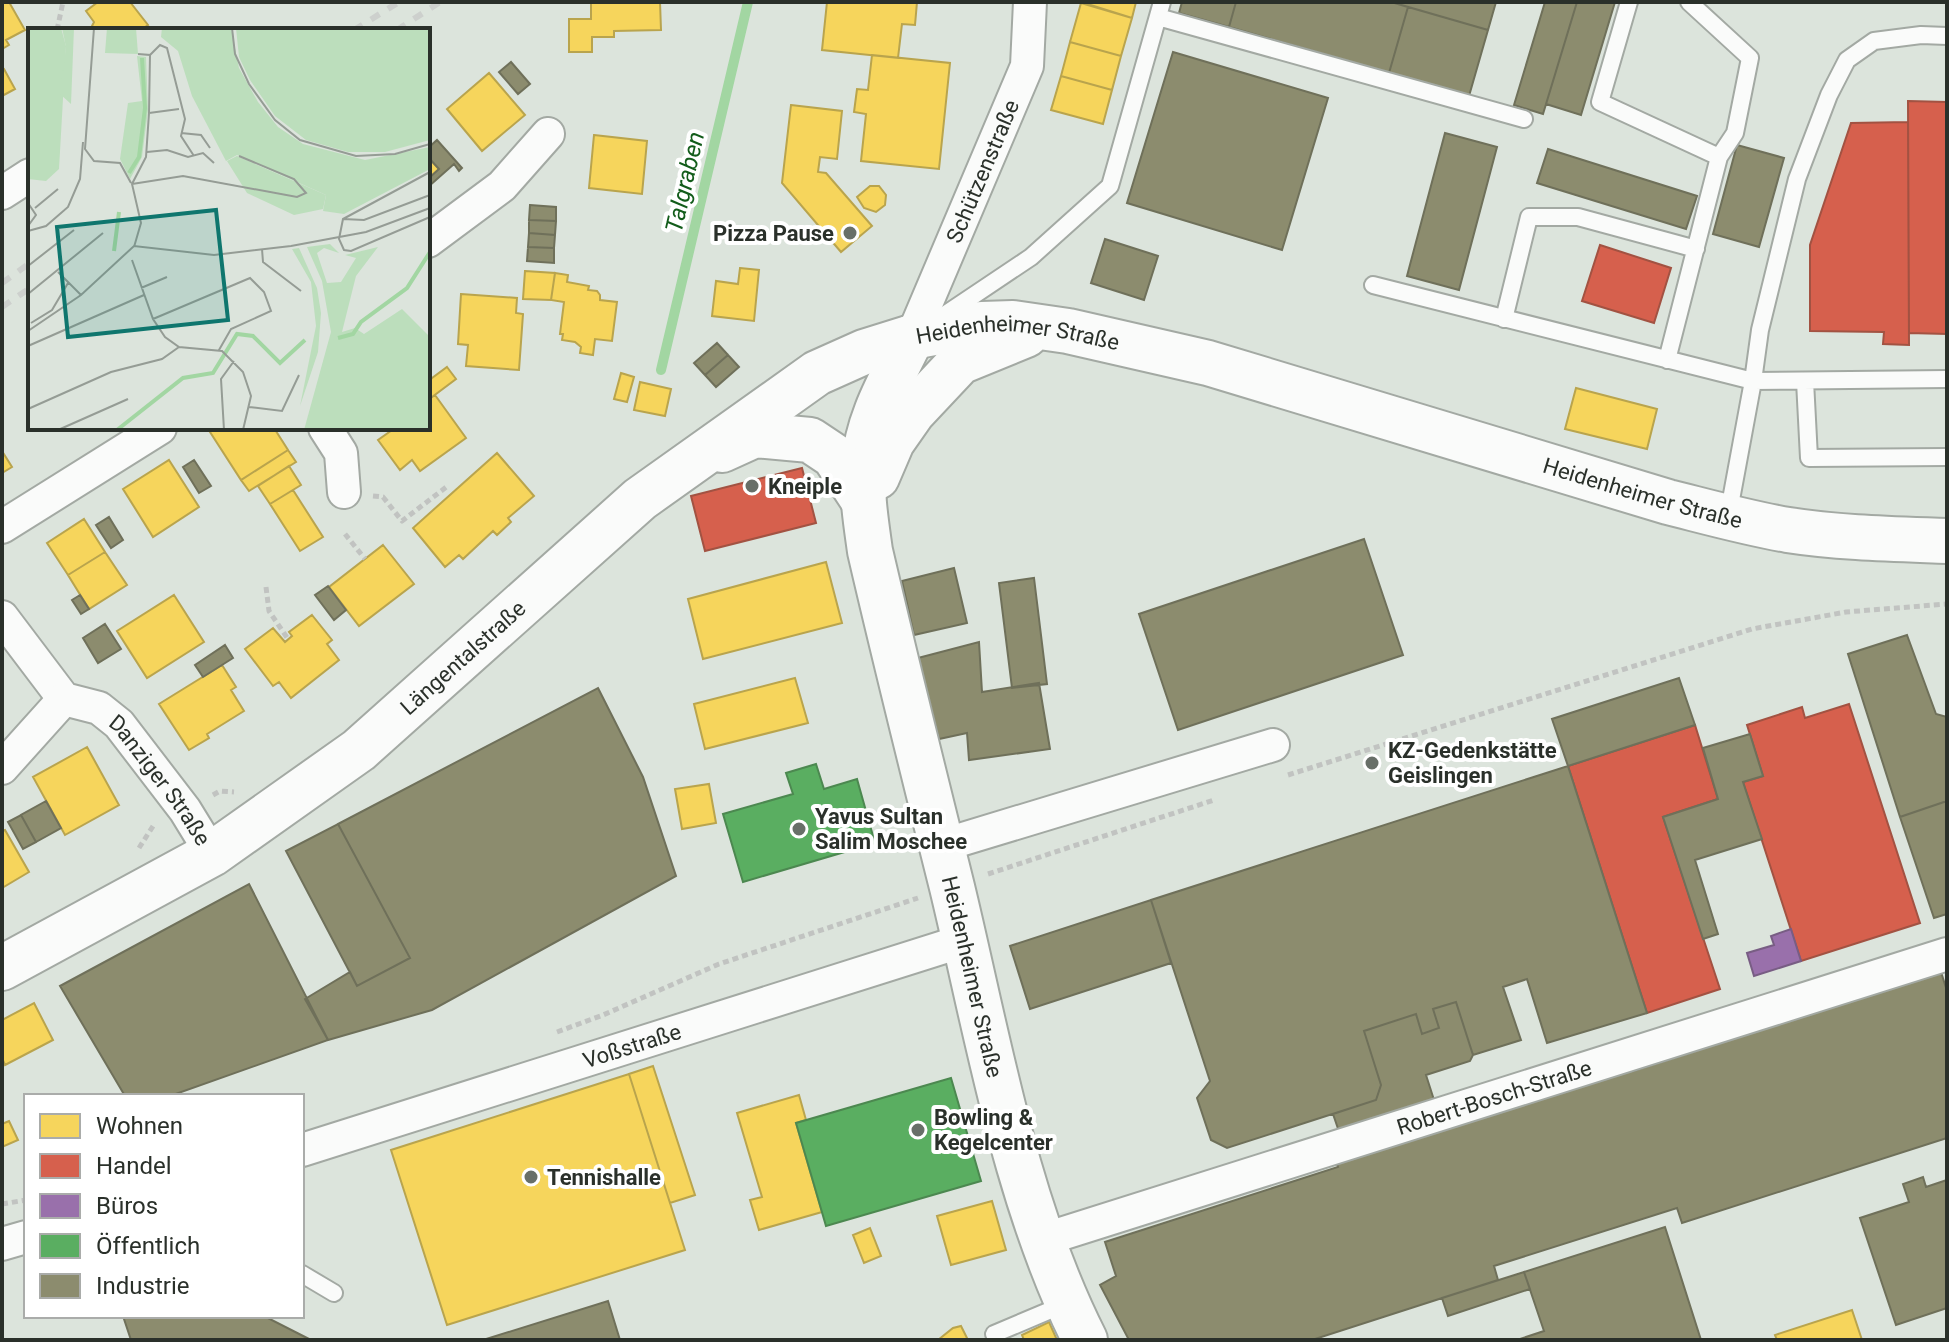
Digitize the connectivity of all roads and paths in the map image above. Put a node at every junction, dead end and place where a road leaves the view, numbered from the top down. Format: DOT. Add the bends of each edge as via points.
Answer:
graph roads {
  1 [pos="63,2"];
  2 [pos="1030,2"];
  3 [pos="1629,2"];
  4 [pos="1689,2"];
  5 [pos="1160,10"];
  6 [pos="57,28"];
  7 [pos="1947,36"];
  8 [pos="1524,119"];
  9 [pos="548,134"];
  10 [pos="1719,157"];
  11 [pos="28,176"];
  12 [pos="2,193"];
  13 [pos="430,240"];
  14 [pos="1696,249"];
  15 [pos="1373,285"];
  16 [pos="1504,319"];
  17 [pos="1047,333"];
  18 [pos="912,337"];
  19 [pos="1667,360"];
  20 [pos="1947,379"];
  21 [pos="1753,381"];
  22 [pos="1805,381"];
  23 [pos="157,430"];
  24 [pos="326,430"];
  25 [pos="1947,457"];
  26 [pos="679,469"];
  27 [pos="449,485"];
  28 [pos="344,492"];
  29 [pos="863,500"];
  30 [pos="1728,517"];
  31 [pos="2,527"];
  32 [pos="345,534"];
  33 [pos="1947,541"];
  34 [pos="365,559"];
  35 [pos="266,587"];
  36 [pos="1947,604"];
  37 [pos="2,617"];
  38 [pos="288,639"];
  39 [pos="64,699"];
  40 [pos="1273,745"];
  41 [pos="2,768"];
  42 [pos="1286,776"];
  43 [pos="239,793"];
  44 [pos="1216,799"];
  45 [pos="185,810"];
  46 [pos="128,854"];
  47 [pos="212,854"];
  48 [pos="946,866"];
  49 [pos="963,941"];
  50 [pos="1947,954"];
  51 [pos="2,968"];
  52 [pos="547,1036"];
  53 [pos="304,1149"];
  54 [pos="24,1200"];
  55 [pos="2,1204"];
  56 [pos="24,1238"];
  57 [pos="1042,1240"];
  58 [pos="2,1244"];
  59 [pos="304,1275"];
  60 [pos="334,1293"];
  61 [pos="1076,1322"];
  62 [pos="998,1340"];
  1 -- 6 [label="path"];
  2 -- 18 [label="street, Schützenstraße" via="1027,66"];
  3 -- 10 [label="lane" via="1600,102"];
  4 -- 10 [label="lane" via="1750,58 1735,133"];
  5 -- 8 [label="lane"];
  5 -- 18 [label="lane" via="1110,186 1031,257"];
  7 -- 21 [label="lane" via="1874,41 1847,60 1797,179 1760,330"];
  9 -- 13 [label="street" via="502,186"];
  10 -- 14 [label="lane"];
  11 -- 12 [label="street"];
  14 -- 16 [label="lane" via="1578,217 1529,217"];
  14 -- 19 [label="lane"];
  15 -- 16 [label="lane"];
  16 -- 19 [label="lane"];
  17 -- 18 [label="main road, Heidenheimer Straße" via="1013,323"];
  17 -- 29 [label="main road" via="960,362 913,412"];
  17 -- 30 [label="main road, Heidenheimer Straße" via="1208,363"];
  18 -- 26 [label="main road, Längentalstraße" via="817,373"];
  18 -- 29 [label="main road, Heidenheimer Straße" via="869,435"];
  19 -- 21 [label="lane"];
  20 -- 22 [label="lane"];
  21 -- 22 [label="lane"];
  21 -- 30 [label="lane"];
  22 -- 25 [label="lane" via="1809,458"];
  23 -- 31 [label="street"];
  24 -- 28 [label="street" via="341,453"];
  26 -- 29 [label="main road" via="755,435 810,440 834,456"];
  26 -- 47 [label="main road, Längentalstraße" via="359,750"];
  27 -- 28 [label="path" via="402,521 383,497"];
  29 -- 48 [label="main road, Heidenheimer Straße" via="870,551"];
  30 -- 33 [label="main road, Heidenheimer Straße" via="1849,537"];
  32 -- 34 [label="path"];
  35 -- 38 [label="path" via="269,611"];
  36 -- 42 [label="path" via="1846,612 1752,629"];
  37 -- 39 [label="street"];
  39 -- 41 [label="street"];
  39 -- 45 [label="street, Danziger Straße" via="99,708 119,724"];
  40 -- 48 [label="street"];
  43 -- 45 [label="path" via="220,791"];
  44 -- 48 [label="path"];
  45 -- 46 [label="path" via="160,816 142,846"];
  45 -- 47 [label="street, Danziger Straße"];
  47 -- 51 [label="main road, Längentalstraße"];
  48 -- 49 [label="main road, Heidenheimer Straße"];
  48 -- 52 [label="path"];
  49 -- 53 [label="street, Voßstraße"];
  49 -- 57 [label="main road, Heidenheimer Straße"];
  50 -- 57 [label="street, Robert-Bosch-Straße"];
  54 -- 55 [label="path"];
  56 -- 58 [label="street"];
  57 -- 61 [label="main road, Heidenheimer Straße"];
  59 -- 60 [label="lane"];
  61 -- 62 [label="lane" via="994,1334"];
}
